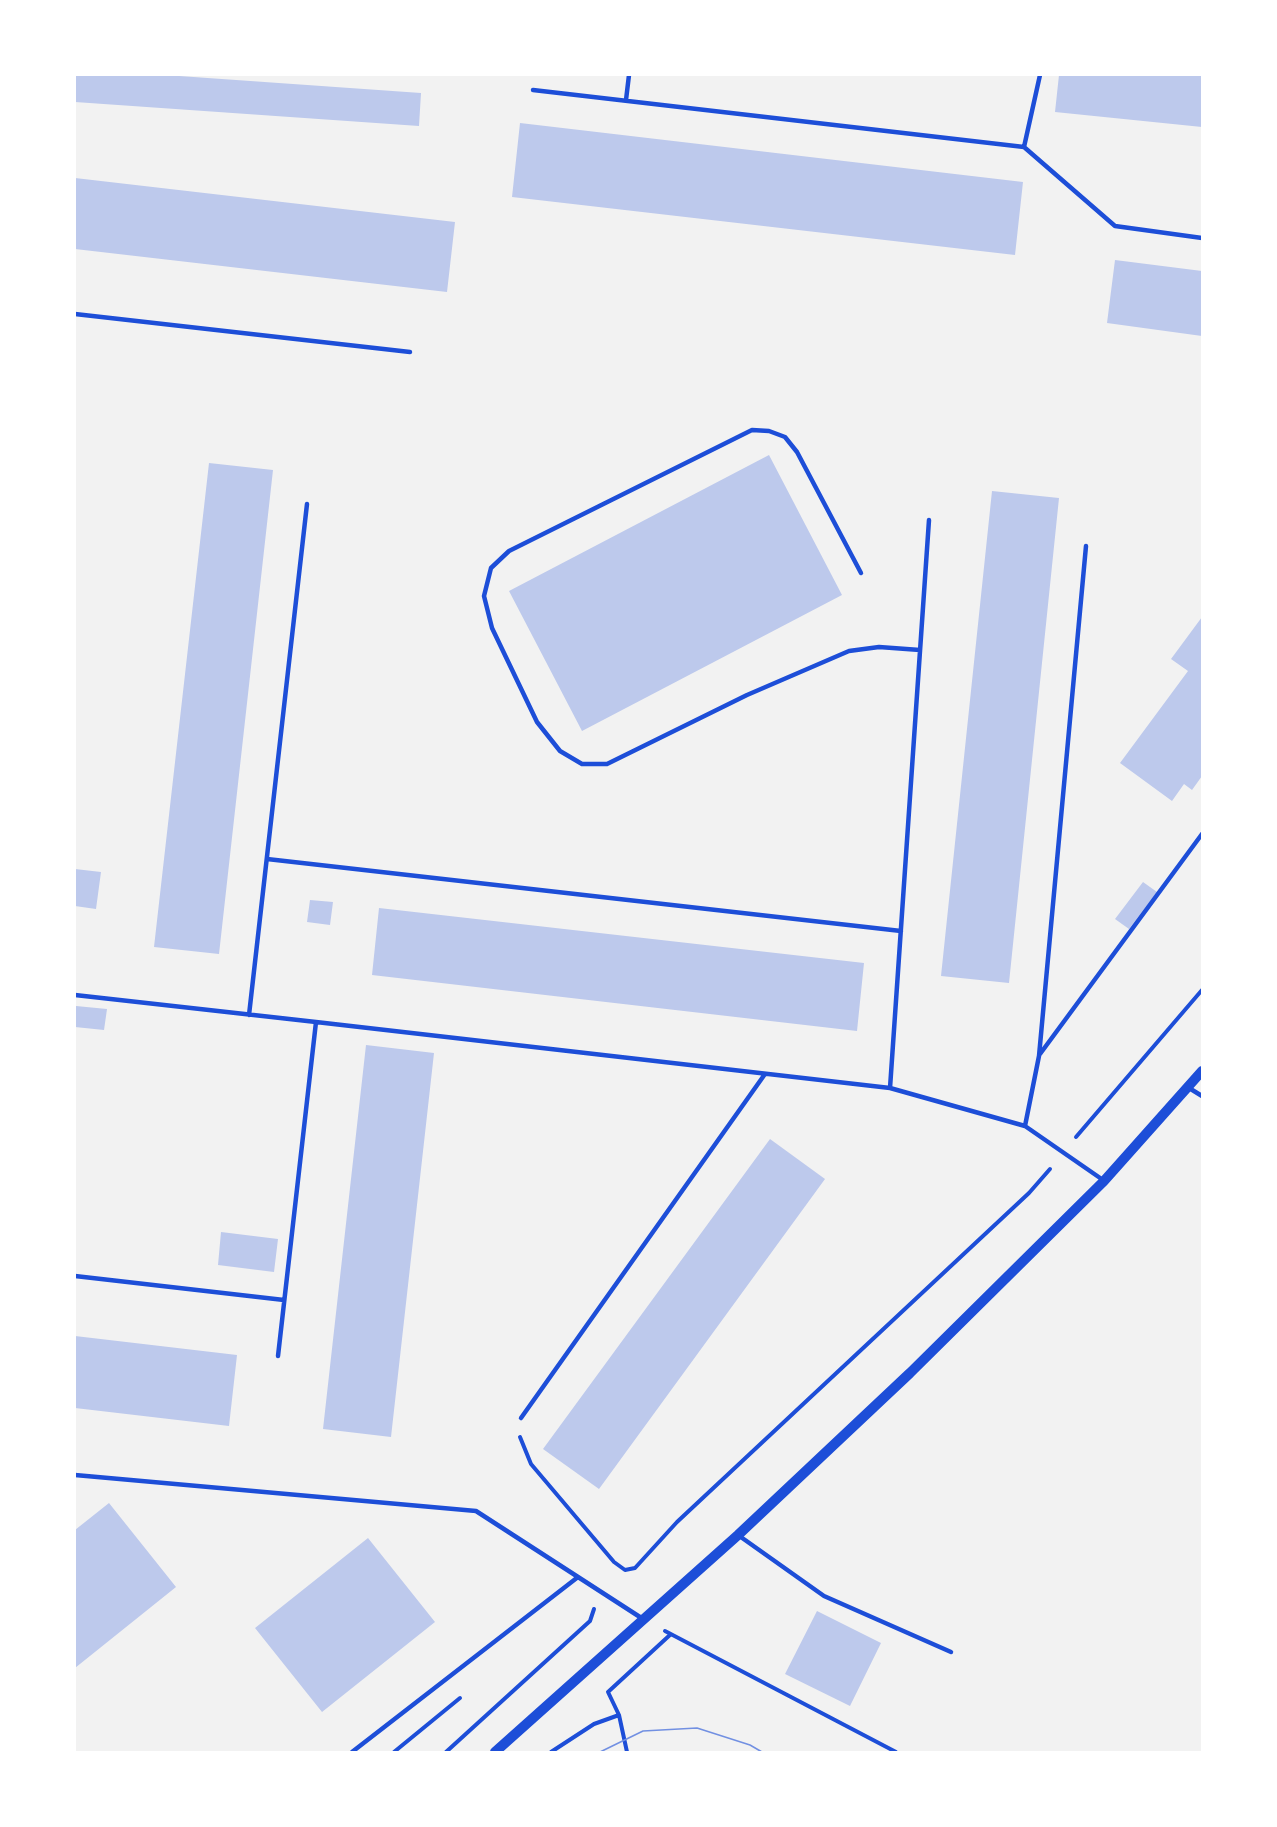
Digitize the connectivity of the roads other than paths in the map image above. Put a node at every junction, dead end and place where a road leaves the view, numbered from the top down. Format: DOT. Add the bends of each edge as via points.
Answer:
graph roads {
  1 [pos="629,75"];
  2 [pos="1040,75"];
  3 [pos="533,90"];
  4 [pos="626,100"];
  5 [pos="1024,147"];
  6 [pos="1202,238"];
  7 [pos="75,314"];
  8 [pos="410,352"];
  9 [pos="307,504"];
  10 [pos="929,520"];
  11 [pos="1086,546"];
  12 [pos="861,573"];
  13 [pos="920,650"];
  14 [pos="1202,834"];
  15 [pos="267,859"];
  16 [pos="901,931"];
  17 [pos="75,995"];
  18 [pos="249,1015"];
  19 [pos="316,1022"];
  20 [pos="1039,1056"];
  21 [pos="1202,1071"];
  22 [pos="765,1074"];
  23 [pos="1188,1087"];
  24 [pos="890,1088"];
  25 [pos="1202,1096"];
  26 [pos="1025,1126"];
  27 [pos="1104,1181"];
  28 [pos="75,1276"];
  29 [pos="284,1300"];
  30 [pos="278,1356"];
  31 [pos="521,1418"];
  32 [pos="75,1475"];
  33 [pos="738,1535"];
  34 [pos="578,1577"];
  35 [pos="643,1619"];
  36 [pos="951,1652"];
  37 [pos="352,1752"];
  38 [pos="495,1752"];
  1 -- 4 [label="lane"];
  2 -- 5 [label="lane"];
  3 -- 4 [label="lane"];
  4 -- 5 [label="lane"];
  5 -- 6 [label="lane" via="1115,226"];
  7 -- 8 [label="lane"];
  9 -- 15 [label="lane"];
  10 -- 13 [label="lane"];
  11 -- 20 [label="lane"];
  12 -- 13 [label="lane" via="797,452 785,437 752,430 509,551 491,568 484,596 492,628 537,722 560,751 582,764 607,764 747,695 849,651 879,647"];
  13 -- 16 [label="lane"];
  14 -- 20 [label="lane"];
  15 -- 16 [label="lane"];
  15 -- 18 [label="lane"];
  16 -- 24 [label="lane"];
  17 -- 18 [label="lane"];
  18 -- 19 [label="lane"];
  19 -- 22 [label="lane"];
  19 -- 29 [label="lane"];
  20 -- 26 [label="lane"];
  21 -- 23 [label="street"];
  22 -- 24 [label="lane"];
  22 -- 31 [label="lane"];
  23 -- 25 [label="lane"];
  23 -- 27 [label="street"];
  24 -- 26 [label="lane"];
  26 -- 27 [label="lane"];
  27 -- 33 [label="street" via="910,1373"];
  28 -- 29 [label="lane"];
  29 -- 30 [label="lane"];
  32 -- 34 [label="lane" via="476,1510"];
  33 -- 35 [label="street"];
  33 -- 36 [label="lane" via="824,1596"];
  34 -- 35 [label="lane"];
  34 -- 37 [label="lane"];
  35 -- 38 [label="street"];
}
